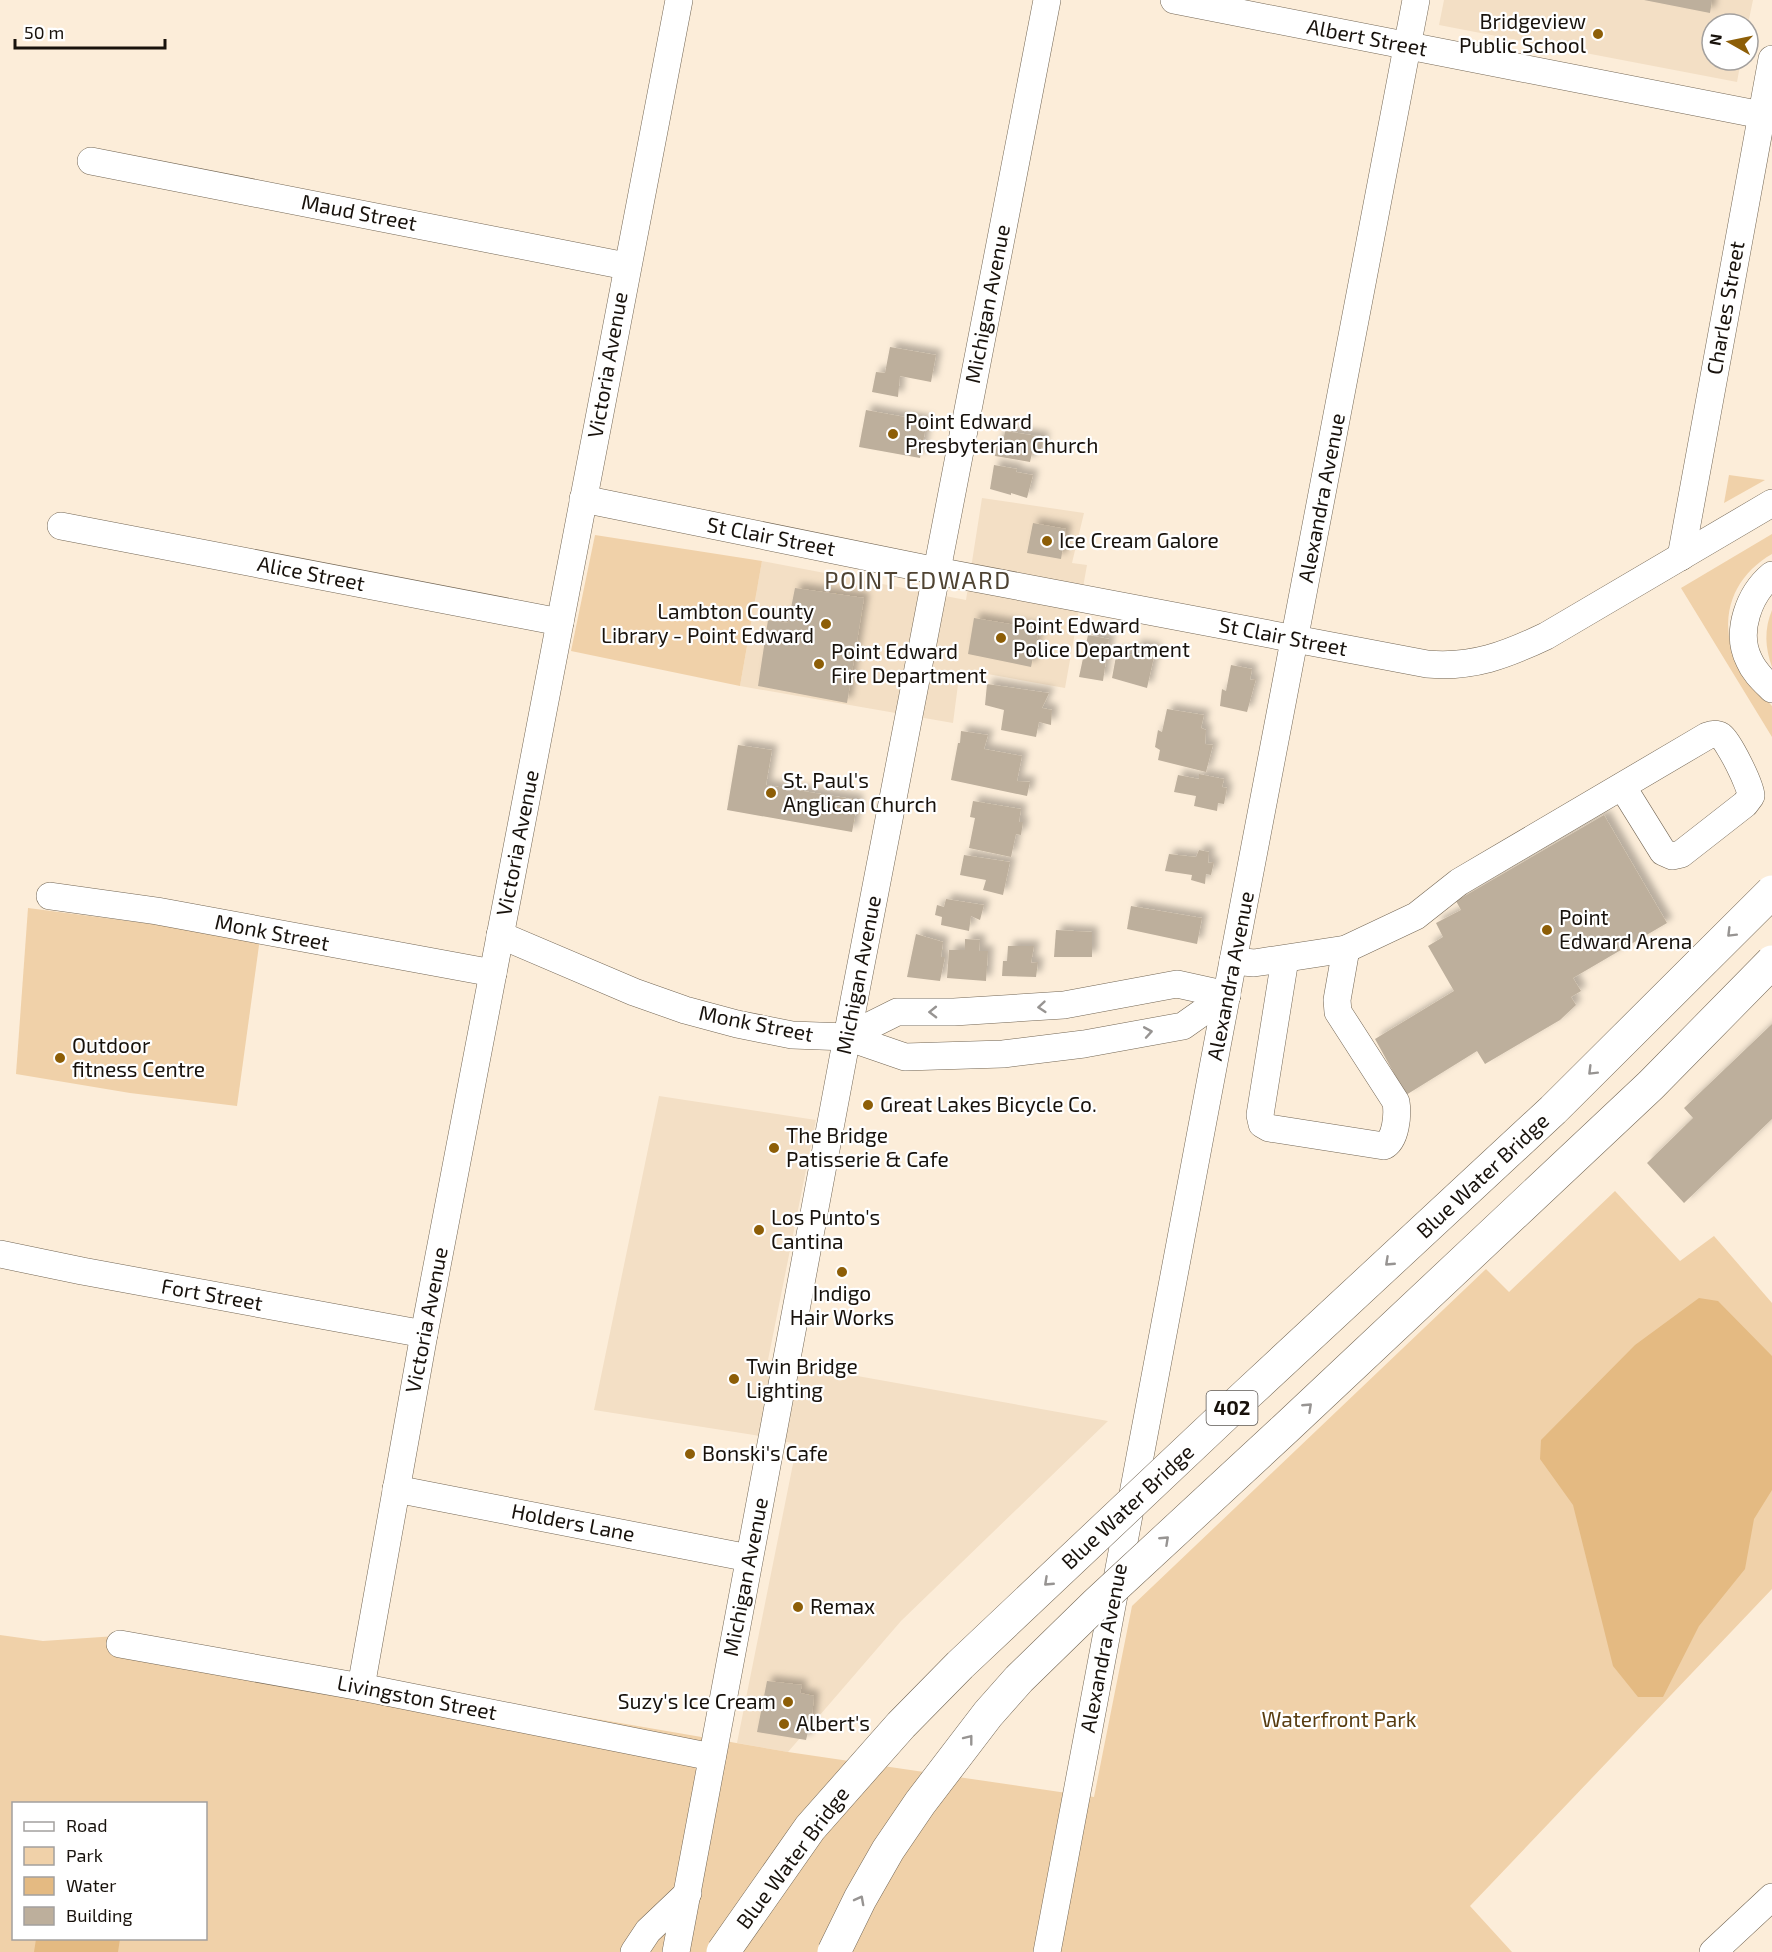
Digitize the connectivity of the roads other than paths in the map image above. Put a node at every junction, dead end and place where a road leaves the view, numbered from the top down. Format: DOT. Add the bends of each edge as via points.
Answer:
graph roads {
  1 [pos="679,0"];
  2 [pos="1047,0"];
  3 [pos="1174,0"];
  4 [pos="1416,0"];
  5 [pos="1408,45"];
  6 [pos="1772,59"];
  7 [pos="1767,116"];
  8 [pos="91,160"];
  9 [pos="626,266"];
  10 [pos="584,499"];
  11 [pos="1772,503"];
  12 [pos="61,526"];
  13 [pos="1681,557"];
  14 [pos="937,571"];
  15 [pos="1772,575"];
  16 [pos="560,622"];
  17 [pos="1295,639"];
  18 [pos="1772,689"];
  19 [pos="1623,786"];
  20 [pos="1772,892"];
  21 [pos="50,896"];
  22 [pos="500,935"];
  23 [pos="1346,949"];
  24 [pos="1286,958"];
  25 [pos="1233,961"];
  26 [pos="1772,962"];
  27 [pos="493,974"];
  28 [pos="1227,995"];
  29 [pos="1092,1000"];
  30 [pos="992,1010"];
  31 [pos="847,1037"];
  32 [pos="1091,1043"];
  33 [pos="993,1055"];
  34 [pos="0,1254"];
  35 [pos="424,1334"];
  36 [pos="396,1489"];
  37 [pos="749,1558"];
  38 [pos="120,1644"];
  39 [pos="361,1687"];
  40 [pos="712,1758"];
  41 [pos="687,1893"];
  42 [pos="1772,1897"];
  43 [pos="634,1952"];
  44 [pos="676,1952"];
  45 [pos="723,1952"];
  46 [pos="834,1952"];
  47 [pos="1047,1952"];
  48 [pos="1713,1952"];
  1 -- 9 [label="street, Victoria Avenue"];
  2 -- 14 [label="street, Michigan Avenue"];
  3 -- 5 [label="street, Albert Street"];
  4 -- 5 [label="street, Alexandra Avenue"];
  5 -- 7 [label="street, Albert Street"];
  5 -- 17 [label="street, Alexandra Avenue"];
  6 -- 7 [label="street, Charles Street"];
  7 -- 13 [label="street, Charles Street"];
  8 -- 9 [label="street, Maud Street"];
  9 -- 10 [label="street, Victoria Avenue"];
  10 -- 14 [label="street, St Clair Street"];
  10 -- 16 [label="street, Victoria Avenue"];
  11 -- 13 [label="street, St Clair Street"];
  12 -- 16 [label="street, Alice Street"];
  13 -- 17 [label="street, St Clair Street" via="1546,636 1477,663 1427,664"];
  14 -- 17 [label="street, St Clair Street"];
  14 -- 31 [label="street, Michigan Avenue"];
  15 -- 18 [label="street" via="1752,601 1744,634 1751,665"];
  16 -- 22 [label="street, Victoria Avenue"];
  17 -- 25 [label="street, Alexandra Avenue"];
  19 -- 19 [label="street" via="1663,852 1672,856 1682,854 1751,796 1725,739 1717,734 1707,736"];
  19 -- 23 [label="street" via="1459,882 1416,916"];
  20 -- 45 [label="highway, Blue Water Bridge / 402, one-way, bridge" via="1553,1110 960,1665 810,1828"];
  21 -- 27 [label="street, Monk Street" via="157,911"];
  22 -- 27 [label="street, Victoria Avenue"];
  22 -- 31 [label="street, Monk Street" via="684,1010 792,1035"];
  23 -- 24 [label="street"];
  23 -- 24 [label="street" via="1336,999 1338,1012 1396,1102 1392,1137 1384,1146 1262,1124 1260,1115"];
  24 -- 25 [label="street" via="1254,963"];
  25 -- 28 [label="street, Alexandra Avenue"];
  46 -- 26 [label="highway, 402, one-way, bridge" via="888,1850 981,1723 1019,1679 1642,1093"];
  27 -- 35 [label="street, Victoria Avenue"];
  28 -- 29 [label="street, Monk Street" via="1177,984"];
  32 -- 28 [label="street, Monk Street, one-way" via="1183,1026"];
  28 -- 47 [label="street, Alexandra Avenue"];
  29 -- 30 [label="street, Monk Street, one-way"];
  29 -- 32 [label="street"];
  30 -- 31 [label="street, Monk Street, one-way" via="897,1012"];
  30 -- 33 [label="street"];
  31 -- 33 [label="street, Monk Street" via="904,1057"];
  31 -- 37 [label="street, Michigan Avenue"];
  32 -- 33 [label="street, Monk Street"];
  34 -- 35 [label="street, Fort Street"];
  35 -- 36 [label="street, Victoria Avenue"];
  36 -- 37 [label="street, Holders Lane"];
  36 -- 39 [label="street, Victoria Avenue"];
  37 -- 40 [label="street, Michigan Avenue"];
  38 -- 39 [label="street, Livingston Street"];
  39 -- 40 [label="street, Livingston Street"];
  40 -- 41 [label="street, Michigan Avenue"];
  41 -- 43 [label="street" via="648,1931"];
  41 -- 44 [label="street, Michigan Avenue"];
  42 -- 48 [label="street"];
}
